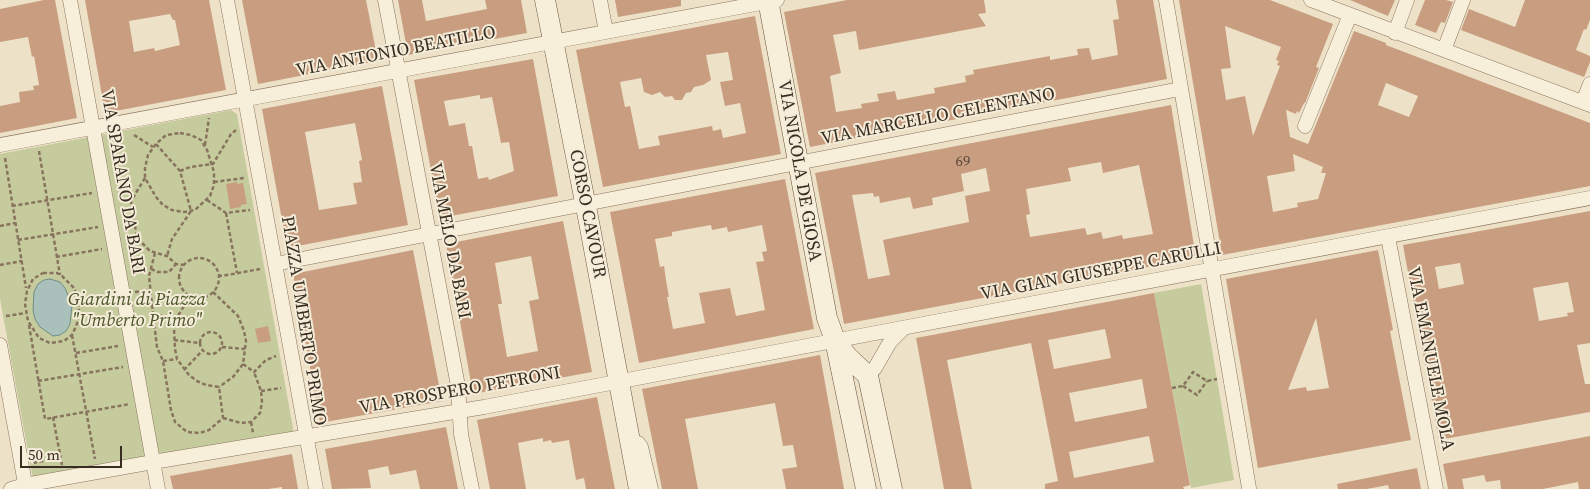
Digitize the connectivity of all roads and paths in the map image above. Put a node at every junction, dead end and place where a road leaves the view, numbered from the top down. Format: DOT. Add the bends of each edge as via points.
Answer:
graph roads {
  1 [pos="70,0"];
  2 [pos="227,0"];
  3 [pos="385,0"];
  4 [pos="545,0"];
  5 [pos="600,0"];
  6 [pos="1166,0"];
  7 [pos="1311,0"];
  8 [pos="1407,0"];
  9 [pos="1463,0"];
  10 [pos="771,1"];
  11 [pos="1350,15"];
  12 [pos="606,32"];
  13 [pos="1395,33"];
  14 [pos="553,42"];
  15 [pos="1444,50"];
  16 [pos="398,71"];
  17 [pos="1590,84"];
  18 [pos="1180,90"];
  19 [pos="245,100"];
  20 [pos="1587,104"];
  21 [pos="210,116"];
  22 [pos="1305,126"];
  23 [pos="93,128"];
  24 [pos="171,128"];
  25 [pos="236,130"];
  26 [pos="128,131"];
  27 [pos="172,134"];
  28 [pos="156,144"];
  29 [pos="205,146"];
  30 [pos="38,148"];
  31 [pos="154,148"];
  32 [pos="2,150"];
  33 [pos="213,164"];
  34 [pos="798,164"];
  35 [pos="180,171"];
  36 [pos="145,178"];
  37 [pos="244,178"];
  38 [pos="214,182"];
  39 [pos="104,191"];
  40 [pos="1590,198"];
  41 [pos="207,200"];
  42 [pos="47,201"];
  43 [pos="586,204"];
  44 [pos="12,206"];
  45 [pos="250,210"];
  46 [pos="191,211"];
  47 [pos="226,213"];
  48 [pos="15,224"];
  49 [pos="111,225"];
  50 [pos="0,226"];
  51 [pos="429,234"];
  52 [pos="53,235"];
  53 [pos="1388,237"];
  54 [pos="18,240"];
  55 [pos="115,247"];
  56 [pos="155,253"];
  57 [pos="56,256"];
  58 [pos="167,256"];
  59 [pos="22,261"];
  60 [pos="176,264"];
  61 [pos="275,264"];
  62 [pos="0,265"];
  63 [pos="184,265"];
  64 [pos="151,269"];
  65 [pos="260,269"];
  66 [pos="1211,270"];
  67 [pos="237,273"];
  68 [pos="60,275"];
  69 [pos="218,275"];
  70 [pos="27,291"];
  71 [pos="213,292"];
  72 [pos="190,296"];
  73 [pos="152,304"];
  74 [pos="26,313"];
  75 [pos="153,314"];
  76 [pos="6,316"];
  77 [pos="176,319"];
  78 [pos="28,321"];
  79 [pos="904,328"];
  80 [pos="72,336"];
  81 [pos="174,340"];
  82 [pos="836,340"];
  83 [pos="200,343"];
  84 [pos="132,344"];
  85 [pos="0,345"];
  86 [pos="222,347"];
  87 [pos="245,349"];
  88 [pos="202,350"];
  89 [pos="76,353"];
  90 [pos="276,356"];
  91 [pos="177,359"];
  92 [pos="163,361"];
  93 [pos="243,364"];
  94 [pos="136,365"];
  95 [pos="184,370"];
  96 [pos="254,372"];
  97 [pos="79,375"];
  98 [pos="868,376"];
  99 [pos="1219,379"];
  100 [pos="38,381"];
  101 [pos="619,381"];
  102 [pos="1207,381"];
  103 [pos="1183,386"];
  104 [pos="219,387"];
  105 [pos="281,388"];
  106 [pos="1172,388"];
  107 [pos="261,391"];
  108 [pos="142,402"];
  109 [pos="460,410"];
  110 [pos="86,412"];
  111 [pos="53,417"];
  112 [pos="222,418"];
  113 [pos="251,422"];
  114 [pos="627,428"];
  115 [pos="307,436"];
  116 [pos="254,437"];
  117 [pos="60,458"];
  118 [pos="153,462"];
  119 [pos="32,463"];
  120 [pos="96,464"];
  121 [pos="63,470"];
  122 [pos="26,487"];
  123 [pos="1249,488"];
  124 [pos="11,489"];
  125 [pos="158,489"];
  126 [pos="316,489"];
  127 [pos="472,489"];
  128 [pos="639,489"];
  129 [pos="651,489"];
  130 [pos="866,489"];
  131 [pos="892,489"];
  132 [pos="1436,489"];
  1 -- 23 [label="street, VIA SPARANO DA BARI"];
  2 -- 19 [label="street, PIAZZA UMBERTO PRIMO"];
  3 -- 16 [label="street, VIA MELO DA BARI"];
  4 -- 14 [label="main road, CORSO CAVOUR"];
  5 -- 12 [label="street"];
  6 -- 18 [label="street"];
  7 -- 11 [label="street"];
  8 -- 13 [label="street"];
  9 -- 15 [label="street"];
  10 -- 12 [label="street, VIA ANTONIO BEATILLO"];
  10 -- 34 [label="main road, VIA NICOLA DE GIOSA"];
  11 -- 13 [label="street"];
  11 -- 22 [label="street"];
  12 -- 14 [label="street, VIA ANTONIO BEATILLO"];
  13 -- 15 [label="street"];
  14 -- 16 [label="street, VIA ANTONIO BEATILLO"];
  14 -- 43 [label="main road, CORSO CAVOUR"];
  15 -- 20 [label="street"];
  16 -- 19 [label="street, VIA ANTONIO BEATILLO"];
  16 -- 51 [label="street, VIA MELO DA BARI"];
  17 -- 20 [label="street"];
  18 -- 34 [label="street, VIA MARCELLO CELENTANO"];
  18 -- 66 [label="street"];
  19 -- 23 [label="street"];
  19 -- 61 [label="street, PIAZZA UMBERTO PRIMO"];
  21 -- 29 [label="path"];
  23 -- 32 [label="street"];
  23 -- 39 [label="street, VIA SPARANO DA BARI"];
  24 -- 27 [label="path"];
  25 -- 33 [label="path"];
  26 -- 31 [label="path"];
  27 -- 28 [label="path"];
  27 -- 29 [label="path" via="191,135"];
  28 -- 31 [label="path"];
  28 -- 35 [label="path"];
  29 -- 33 [label="path"];
  30 -- 42 [label="path"];
  31 -- 36 [label="path" via="148,155"];
  32 -- 44 [label="path"];
  33 -- 35 [label="path"];
  33 -- 38 [label="path"];
  34 -- 43 [label="street, VIA MARCELLO CELENTANO"];
  34 -- 82 [label="main road, VIA NICOLA DE GIOSA" via="827,318"];
  35 -- 46 [label="path"];
  36 -- 46 [label="path" via="164,205 178,211"];
  36 -- 56 [label="path" via="130,201 138,239"];
  37 -- 38 [label="path"];
  38 -- 41 [label="path"];
  39 -- 42 [label="path"];
  39 -- 49 [label="street, VIA SPARANO DA BARI"];
  40 -- 53 [label="street, VIA GIAN GIUSEPPE CARULLI"];
  41 -- 46 [label="path"];
  41 -- 47 [label="path"];
  42 -- 44 [label="path"];
  42 -- 52 [label="path"];
  43 -- 51 [label="street, VIA MARCELLO CELENTANO"];
  43 -- 101 [label="main road, CORSO CAVOUR"];
  44 -- 48 [label="path"];
  45 -- 47 [label="path"];
  46 -- 58 [label="path" via="172,239"];
  47 -- 67 [label="path"];
  48 -- 50 [label="path"];
  48 -- 54 [label="path"];
  49 -- 52 [label="path"];
  49 -- 55 [label="street, VIA SPARANO DA BARI"];
  51 -- 61 [label="street, VIA MARCELLO CELENTANO"];
  51 -- 109 [label="street, VIA MELO DA BARI"];
  52 -- 54 [label="path"];
  52 -- 57 [label="path"];
  53 -- 66 [label="street, VIA GIAN GIUSEPPE CARULLI"];
  53 -- 132 [label="street, VIA EMANUELE MOLA"];
  54 -- 59 [label="path"];
  55 -- 57 [label="path"];
  55 -- 84 [label="street, VIA SPARANO DA BARI"];
  56 -- 58 [label="path"];
  56 -- 64 [label="path"];
  57 -- 68 [label="path"];
  58 -- 60 [label="path"];
  59 -- 62 [label="path"];
  59 -- 70 [label="path"];
  60 -- 63 [label="path"];
  60 -- 64 [label="path" via="169,272"];
  61 -- 115 [label="street, PIAZZA UMBERTO PRIMO"];
  63 -- 69 [label="path" via="194,259 205,260 214,266"];
  63 -- 72 [label="path" via="179,282"];
  64 -- 73 [label="path"];
  65 -- 67 [label="path"];
  66 -- 79 [label="street, VIA GIAN GIUSEPPE CARULLI"];
  66 -- 123 [label="street"];
  67 -- 69 [label="path"];
  68 -- 70 [label="path" via="43,273"];
  68 -- 80 [label="path" via="74,288 79,303 78,324"];
  69 -- 71 [label="path"];
  70 -- 74 [label="path"];
  71 -- 72 [label="path" via="202,298"];
  71 -- 87 [label="path" via="238,316 244,331"];
  72 -- 73 [label="path"];
  72 -- 77 [label="path"];
  73 -- 75 [label="path"];
  74 -- 76 [label="path"];
  74 -- 78 [label="path"];
  75 -- 77 [label="path"];
  75 -- 92 [label="path" via="157,347"];
  77 -- 81 [label="path"];
  78 -- 80 [label="path" via="35,334 44,341 56,343"];
  78 -- 100 [label="path"];
  79 -- 82 [label="street, VIA GIAN GIUSEPPE CARULLI"];
  79 -- 98 [label="street" via="890,342"];
  80 -- 89 [label="path"];
  81 -- 83 [label="path"];
  81 -- 91 [label="path"];
  82 -- 98 [label="main road"];
  82 -- 101 [label="street, VIA GIAN GIUSEPPE CARULLI"];
  82 -- 130 [label="main road"];
  83 -- 86 [label="path" via="206,333 213,332 222,339"];
  83 -- 88 [label="path"];
  84 -- 89 [label="path"];
  84 -- 94 [label="street, VIA SPARANO DA BARI"];
  85 -- 122 [label="street"];
  86 -- 87 [label="path"];
  86 -- 88 [label="path" via="215,354"];
  87 -- 93 [label="path"];
  88 -- 95 [label="path"];
  89 -- 97 [label="path"];
  90 -- 96 [label="path" via="266,360"];
  91 -- 92 [label="path"];
  91 -- 95 [label="path"];
  92 -- 112 [label="path" via="171,410 179,427 187,432 200,433 209,430"];
  93 -- 96 [label="path"];
  93 -- 104 [label="path"];
  94 -- 97 [label="path"];
  94 -- 108 [label="street, VIA SPARANO DA BARI"];
  95 -- 104 [label="path" via="197,381"];
  96 -- 107 [label="path"];
  97 -- 100 [label="path"];
  97 -- 110 [label="path"];
  98 -- 131 [label="main road"];
  99 -- 102 [label="path"];
  100 -- 111 [label="path" via="45,419"];
  101 -- 109 [label="street, VIA PROSPERO PETRONI"];
  101 -- 114 [label="main road, CORSO CAVOUR"];
  102 -- 103 [label="path" via="1197,395"];
  102 -- 103 [label="path" via="1192,372"];
  103 -- 106 [label="path"];
  104 -- 112 [label="path"];
  105 -- 107 [label="path"];
  107 -- 113 [label="path" via="260,414"];
  108 -- 110 [label="path"];
  108 -- 118 [label="street, VIA SPARANO DA BARI"];
  109 -- 115 [label="street, VIA PROSPERO PETRONI"];
  109 -- 127 [label="street, VIA MELO DA BARI" via="461,434"];
  110 -- 111 [label="path"];
  110 -- 120 [label="path"];
  111 -- 117 [label="path"];
  112 -- 113 [label="path"];
  113 -- 116 [label="path"];
  114 -- 128 [label="main road, CORSO CAVOUR"];
  114 -- 129 [label="street, CORSO CAVOUR" via="640,448"];
  115 -- 118 [label="street, PIAZZA UMBERTO PRIMO"];
  115 -- 126 [label="street"];
  117 -- 119 [label="path"];
  117 -- 121 [label="path"];
  118 -- 122 [label="street, PIAZZA UMBERTO PRIMO"];
  118 -- 125 [label="street, VIA SPARANO DA BARI"];
  122 -- 124 [label="street, PIAZZA UMBERTO PRIMO"];
}
